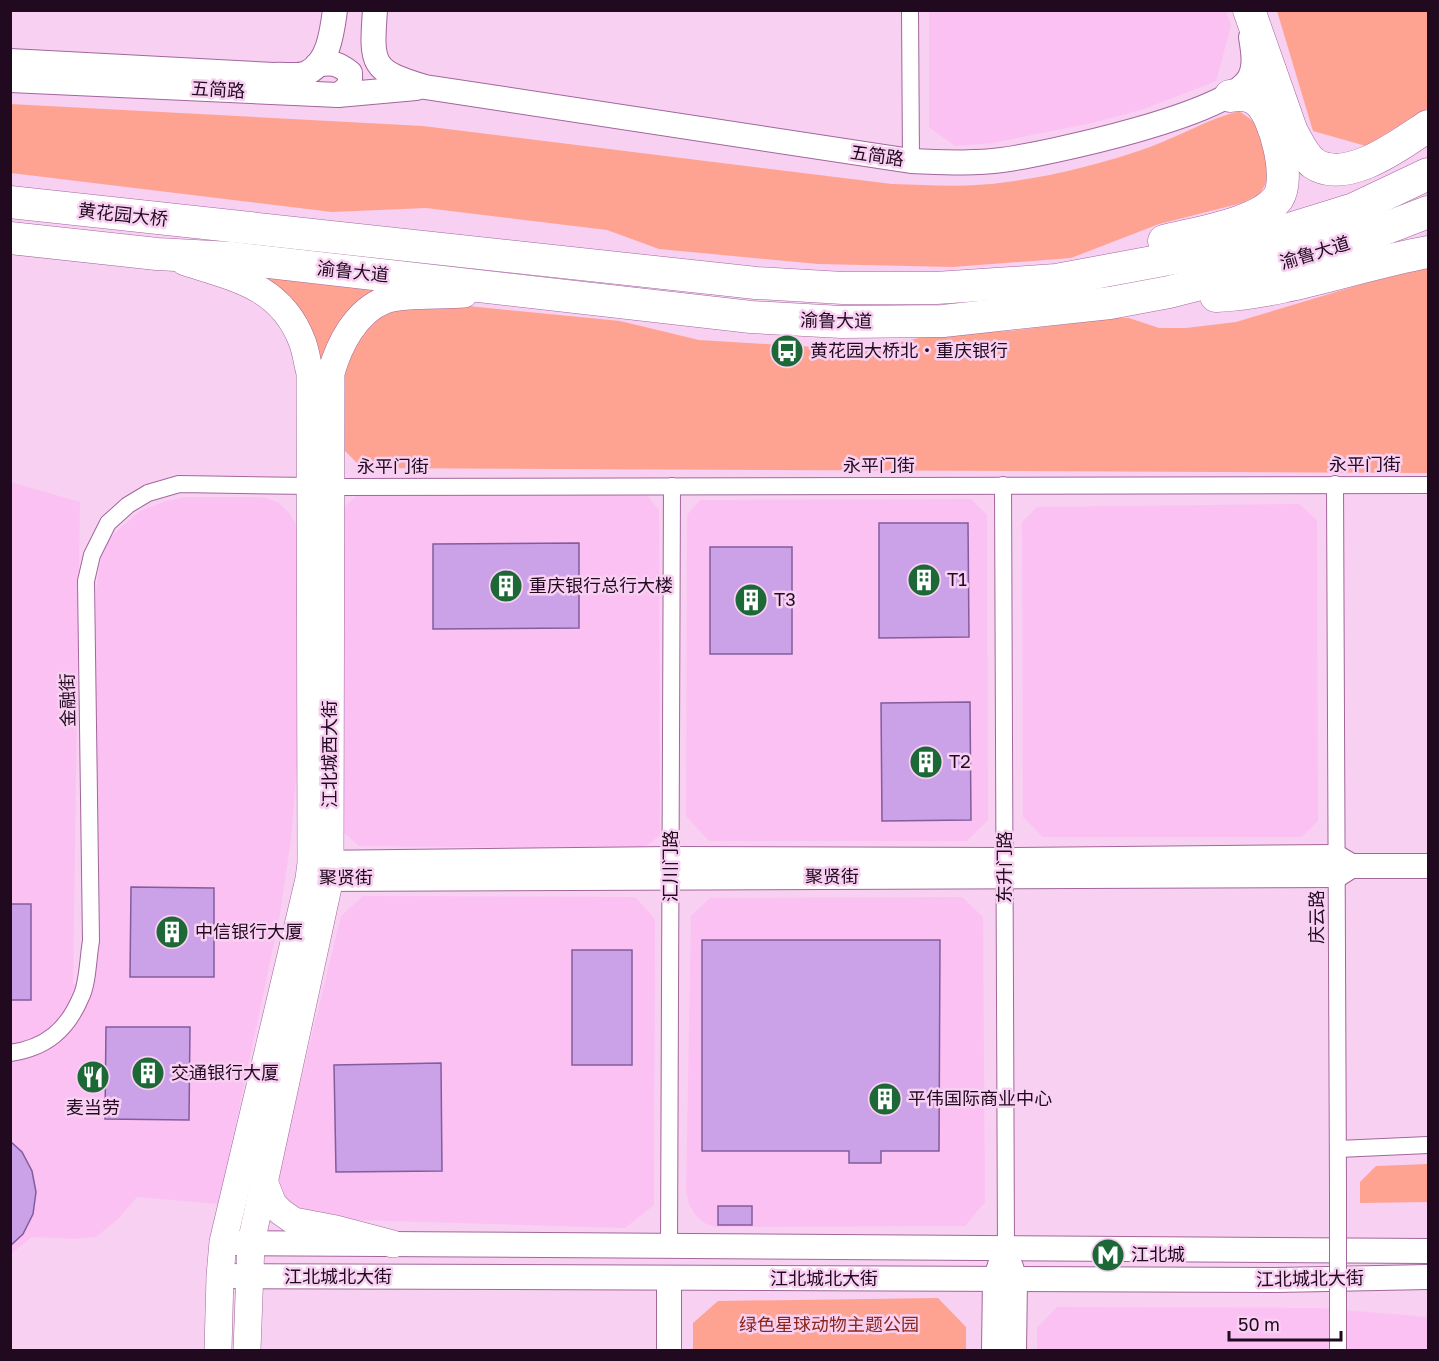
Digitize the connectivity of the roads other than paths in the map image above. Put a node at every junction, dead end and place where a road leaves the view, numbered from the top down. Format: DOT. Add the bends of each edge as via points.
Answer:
graph roads {
  1 [pos="335,10"];
  2 [pos="375,10"];
  3 [pos="910,10"];
  4 [pos="1248,10"];
  5 [pos="10,61"];
  6 [pos="317,65"];
  7 [pos="10,80"];
  8 [pos="424,87"];
  9 [pos="338,95"];
  10 [pos="1230,96"];
  11 [pos="1428,126"];
  12 [pos="1428,154"];
  13 [pos="911,161"];
  14 [pos="1428,174"];
  15 [pos="10,202"];
  16 [pos="1428,212"];
  17 [pos="1250,219"];
  18 [pos="236,227"];
  19 [pos="10,238"];
  20 [pos="1428,252"];
  21 [pos="231,268"];
  22 [pos="1056,280"];
  23 [pos="515,291"];
  24 [pos="1110,303"];
  25 [pos="1335,484"];
  26 [pos="1003,485"];
  27 [pos="1428,485"];
  28 [pos="672,486"];
  29 [pos="319,487"];
  30 [pos="1341,866"];
  31 [pos="1428,866"];
  32 [pos="671,868"];
  33 [pos="1005,868"];
  34 [pos="320,871"];
  35 [pos="10,1053"];
  36 [pos="1428,1145"];
  37 [pos="1338,1149"];
  38 [pos="264,1181"];
  39 [pos="223,1242"];
  40 [pos="251,1243"];
  41 [pos="393,1244"];
  42 [pos="669,1247"];
  43 [pos="1006,1249"];
  44 [pos="1428,1251"];
  45 [pos="220,1276"];
  46 [pos="248,1276"];
  47 [pos="1428,1277"];
  48 [pos="669,1278"];
  49 [pos="1005,1280"];
  50 [pos="1278,1280"];
  51 [pos="1428,1289"];
  52 [pos="218,1350"];
  53 [pos="247,1350"];
  54 [pos="669,1350"];
  55 [pos="994,1350"];
  56 [pos="1014,1350"];
  57 [pos="1338,1350"];
  1 -- 6 [label="main road" via="331,40"];
  2 -- 8 [label="main road, 五简路" via="374,51 383,71"];
  3 -- 13 [label="street"];
  4 -- 10 [label="main road, 五简路" via="1253,67 1243,87"];
  4 -- 11 [label="highway" via="1292,132 1312,162 1339,170 1355,167"];
  5 -- 6 [label="main road, 五简路" via="274,75 305,74"];
  6 -- 9 [label="main road" via="340,64 350,73 348,89"];
  7 -- 9 [label="main road, 五简路"];
  8 -- 9 [label="main road, 五简路"];
  8 -- 13 [label="main road, 五简路"];
  10 -- 13 [label="main road, 五简路" via="1147,127 1050,151 1000,160"];
  10 -- 17 [label="highway" via="1242,94 1259,102 1282,157 1283,186 1278,198"];
  12 -- 17 [label="highway" via="1354,185"];
  14 -- 22 [label="highway, 渝鲁大道" via="1354,209 1228,248"];
  15 -- 18 [label="highway, 黄花园大桥"];
  16 -- 24 [label="highway, 渝鲁大道" via="1287,262"];
  17 -- 22 [label="highway" via="1161,242"];
  18 -- 22 [label="highway, 渝鲁大道" via="756,283 924,288"];
  19 -- 21 [label="highway, 黄花园大桥" via="157,254"];
  20 -- 24 [label="highway" via="1264,291"];
  21 -- 23 [label="highway, 渝鲁大道"];
  21 -- 29 [label="main road, 江北城西大街" via="277,302 302,341 310,373"];
  23 -- 24 [label="highway, 渝鲁大道" via="752,317 841,322 943,321"];
  23 -- 29 [label="main road, 江北城西大街" via="409,296 385,300 366,312 348,332 331,374"];
  25 -- 26 [label="street, 永平门街"];
  25 -- 27 [label="street, 永平门街"];
  25 -- 30 [label="street, 庆云路"];
  26 -- 28 [label="street, 永平门街"];
  26 -- 33 [label="street, 东升门路"];
  28 -- 29 [label="street, 永平门街"];
  28 -- 32 [label="street, 汇川门路"];
  29 -- 34 [label="main road, 江北城西大街"];
  29 -- 35 [label="street, 金融街" via="179,484 148,493 108,523 92,555 86,581 91,941 82,996 61,1032 29,1051"];
  30 -- 31 [label="main road, 聚贤街"];
  30 -- 33 [label="main road, 聚贤街"];
  30 -- 37 [label="street, 庆云路"];
  32 -- 33 [label="main road, 聚贤街"];
  32 -- 34 [label="main road, 聚贤街"];
  32 -- 42 [label="street, 汇川门路"];
  33 -- 43 [label="street, 东升门路"];
  34 -- 38 [label="main road, 江北城西大街"];
  34 -- 39 [label="main road, 江北城西大街"];
  36 -- 37 [label="street"];
  37 -- 57 [label="street, 庆云路, bridge"];
  38 -- 40 [label="main road, 江北城西大街"];
  38 -- 41 [label="main road" via="273,1204 294,1221"];
  39 -- 40 [label="main road, 江北城北大街"];
  39 -- 45 [label="main road, 江北城西大街"];
  40 -- 41 [label="main road, 江北城北大街"];
  40 -- 46 [label="main road, 江北城西大街"];
  41 -- 42 [label="main road, 江北城北大街"];
  42 -- 43 [label="main road, 江北城北大街"];
  43 -- 44 [label="main road, 江北城北大街"];
  43 -- 49 [label="main road, 东升门路"];
  45 -- 46 [label="main road, 江北城北大街"];
  45 -- 52 [label="main road, 江北城西大街"];
  46 -- 48 [label="main road, 江北城北大街"];
  46 -- 53 [label="main road, 江北城西大街"];
  47 -- 50 [label="main road, 江北城北大街"];
  48 -- 49 [label="main road, 江北城北大街"];
  48 -- 54 [label="main road"];
  49 -- 50 [label="main road, 江北城北大街"];
  49 -- 55 [label="main road, 东升门路"];
  49 -- 56 [label="main road, 东升门路"];
  50 -- 51 [label="main road"];
}
